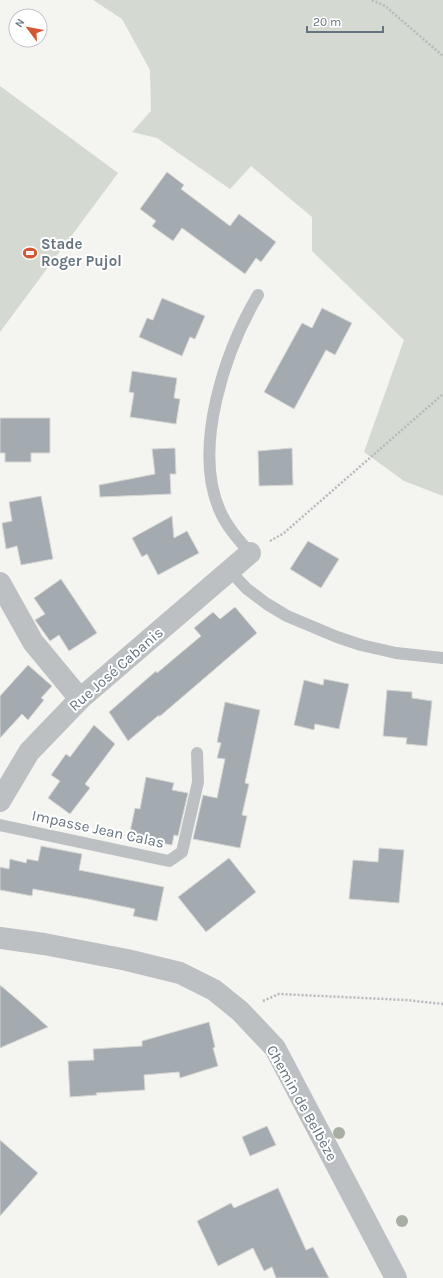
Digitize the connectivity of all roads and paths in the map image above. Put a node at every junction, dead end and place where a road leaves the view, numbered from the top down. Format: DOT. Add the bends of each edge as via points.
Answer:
graph roads {
  1 [pos="372,0"];
  2 [pos="443,56"];
  3 [pos="258,295"];
  4 [pos="443,394"];
  5 [pos="250,553"];
  6 [pos="230,571"];
  7 [pos="0,583"];
  8 [pos="443,658"];
  9 [pos="80,699"];
  10 [pos="197,753"];
  11 [pos="0,801"];
  12 [pos="0,825"];
  13 [pos="0,938"];
  14 [pos="443,1004"];
  15 [pos="240,1011"];
  16 [pos="396,1278"];
  1 -- 2 [label="path" via="385,6"];
  3 -- 5 [label="lane" via="234,343 224,375 212,426 209,457 210,475 219,510 227,526"];
  4 -- 5 [label="path" via="284,533"];
  5 -- 6 [label="street, Rue José Cabanis"];
  6 -- 8 [label="lane" via="247,589 267,604 312,628 361,645 396,653"];
  6 -- 9 [label="street, Rue José Cabanis"];
  7 -- 9 [label="street" via="33,642"];
  9 -- 11 [label="street, Rue José Cabanis" via="29,752"];
  10 -- 12 [label="lane, Impasse Jean Calas" via="198,782 182,852 169,861"];
  13 -- 15 [label="street, Chemin de Belbèze" via="127,960 180,973 214,990"];
  14 -- 15 [label="path" via="280,994"];
  15 -- 16 [label="street, Chemin de Belbèze" via="275,1048"];
}
